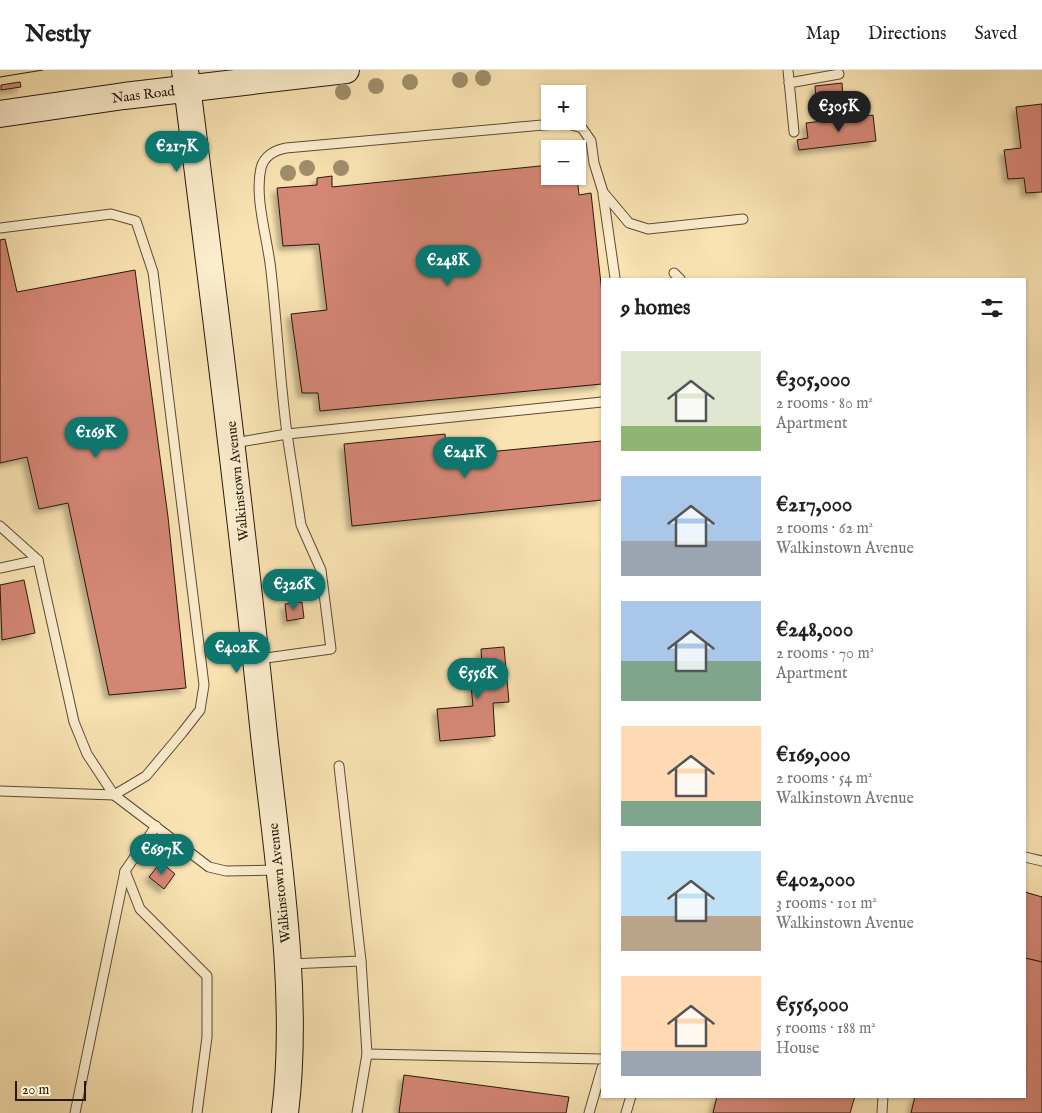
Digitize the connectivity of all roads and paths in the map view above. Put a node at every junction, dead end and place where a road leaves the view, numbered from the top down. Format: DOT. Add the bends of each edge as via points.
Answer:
graph roads {
  1 [pos="346,70"];
  2 [pos="788,70"];
  3 [pos="839,74"];
  4 [pos="186,79"];
  5 [pos="789,83"];
  6 [pos="0,114"];
  7 [pos="794,132"];
  8 [pos="603,192"];
  9 [pos="743,219"];
  10 [pos="0,228"];
  11 [pos="615,278"];
  12 [pos="601,402"];
  13 [pos="287,434"];
  14 [pos="233,443"];
  15 [pos="0,526"];
  16 [pos="38,560"];
  17 [pos="0,568"];
  18 [pos="256,660"];
  19 [pos="339,766"];
  20 [pos="0,791"];
  21 [pos="114,795"];
  22 [pos="156,826"];
  23 [pos="1026,857"];
  24 [pos="1042,861"];
  25 [pos="278,870"];
  26 [pos="125,871"];
  27 [pos="362,962"];
  28 [pos="286,964"];
  29 [pos="367,1054"];
  30 [pos="601,1059"];
  31 [pos="601,1072"];
  32 [pos="631,1098"];
  33 [pos="883,1098"];
  34 [pos="75,1113"];
  35 [pos="197,1113"];
  36 [pos="285,1113"];
  37 [pos="357,1113"];
  38 [pos="590,1113"];
  39 [pos="626,1113"];
  40 [pos="882,1113"];
  1 -- 4 [label="main road, Naas Road"];
  2 -- 5 [label="lane"];
  3 -- 5 [label="lane"];
  4 -- 6 [label="main road, Naas Road"];
  4 -- 14 [label="main road, Walkinstown Avenue"];
  5 -- 7 [label="lane"];
  8 -- 9 [label="lane" via="629,223 648,229"];
  8 -- 11 [label="lane"];
  8 -- 13 [label="lane" via="591,141 582,128 565,123 286,148 268,156 259,179"];
  10 -- 21 [label="lane" via="111,214 136,221 154,272 204,684 200,710 187,727 146,776"];
  12 -- 13 [label="lane"];
  13 -- 14 [label="lane"];
  13 -- 18 [label="lane" via="301,525 320,570 330,650"];
  14 -- 18 [label="main road, Walkinstown Avenue"];
  15 -- 16 [label="lane"];
  16 -- 17 [label="lane"];
  16 -- 21 [label="lane" via="74,722 87,754"];
  18 -- 25 [label="main road, Walkinstown Avenue"];
  19 -- 27 [label="lane"];
  20 -- 21 [label="lane"];
  21 -- 22 [label="lane"];
  22 -- 25 [label="lane" via="209,867 226,871"];
  22 -- 26 [label="lane"];
  23 -- 24 [label="lane"];
  25 -- 28 [label="main road, Walkinstown Avenue"];
  26 -- 34 [label="lane"];
  26 -- 35 [label="lane" via="140,909 207,976 207,1037"];
  27 -- 28 [label="lane"];
  27 -- 29 [label="lane"];
  28 -- 36 [label="main road, Walkinstown Avenue" via="290,1043"];
  29 -- 30 [label="lane"];
  29 -- 37 [label="lane"];
  31 -- 38 [label="lane"];
  32 -- 39 [label="lane"];
  33 -- 40 [label="lane"];
}
